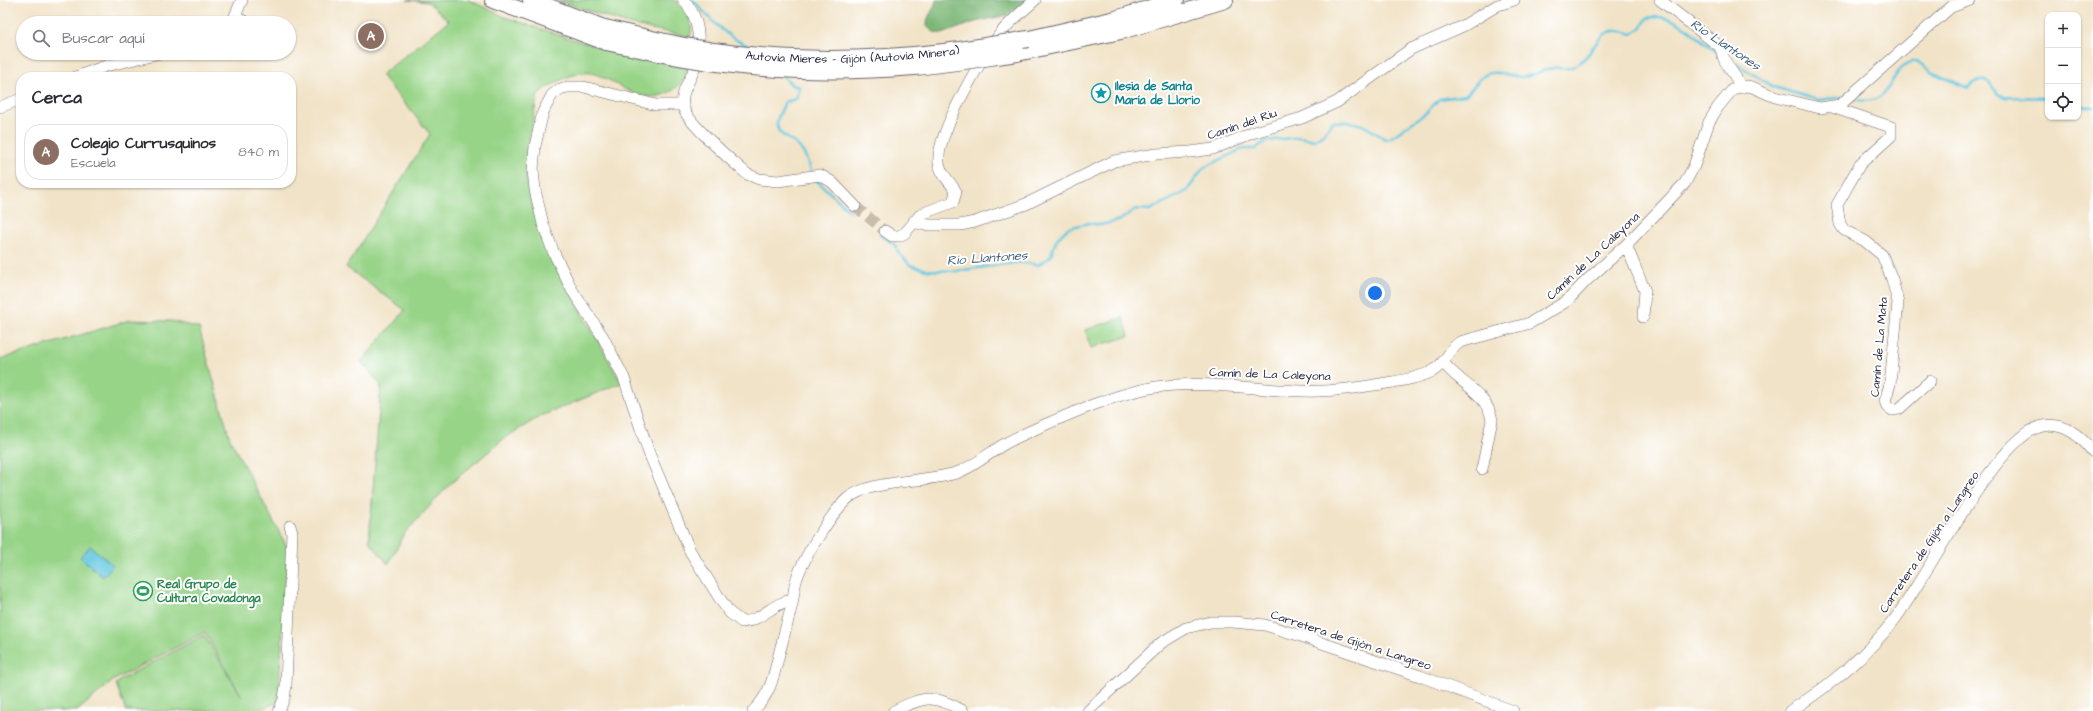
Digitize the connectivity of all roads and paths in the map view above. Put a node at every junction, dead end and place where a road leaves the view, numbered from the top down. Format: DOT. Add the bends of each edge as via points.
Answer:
graph roads {
  1 [pos="242,0"];
  2 [pos="493,0"];
  3 [pos="531,0"];
  4 [pos="683,0"];
  5 [pos="1035,0"];
  6 [pos="1176,0"];
  7 [pos="1225,0"];
  8 [pos="1514,0"];
  9 [pos="1660,0"];
  10 [pos="1970,0"];
  11 [pos="235,16"];
  12 [pos="655,46"];
  13 [pos="131,60"];
  14 [pos="90,72"];
  15 [pos="1741,88"];
  16 [pos="16,101"];
  17 [pos="683,105"];
  18 [pos="0,107"];
  19 [pos="1832,108"];
  20 [pos="855,206"];
  21 [pos="914,221"];
  22 [pos="885,231"];
  23 [pos="1626,245"];
  24 [pos="1643,317"];
  25 [pos="1442,362"];
  26 [pos="1930,381"];
  27 [pos="2093,452"];
  28 [pos="1482,469"];
  29 [pos="290,526"];
  30 [pos="793,600"];
  31 [pos="1796,709"];
  32 [pos="279,711"];
  33 [pos="753,711"];
  34 [pos="894,711"];
  35 [pos="963,711"];
  36 [pos="1088,711"];
  37 [pos="1513,711"];
  1 -- 11 [label="street"];
  2 -- 12 [label="highway" via="606,42"];
  3 -- 12 [label="highway, Autovía Mieres - Gijón (Autovía Minera)"];
  4 -- 17 [label="street" via="692,11 699,37 698,53 682,99"];
  5 -- 21 [label="street" via="999,34 980,63 946,131 938,162 956,192 953,202 926,212"];
  6 -- 12 [label="highway, Autovía Mieres - Gijón (Autovía Minera), bridge" via="1116,19 1028,39 944,52 834,58 743,54"];
  7 -- 12 [label="highway, bridge" via="1121,31 1017,53 914,67 837,71 736,66 688,60"];
  8 -- 21 [label="street, Camín del Riu" via="1498,5 1463,26 1411,49 1337,102 1302,118 1255,132 1213,149 1114,161 1026,204 975,222 930,225"];
  9 -- 15 [label="street" via="1724,56"];
  10 -- 19 [label="street" via="1952,7 1921,32 1888,65 1844,102"];
  13 -- 14 [label="street"];
  15 -- 19 [label="street" via="1752,87 1808,106"];
  15 -- 23 [label="street, Camín de La Caleyona" via="1733,89 1728,94 1709,122 1694,166 1685,183"];
  16 -- 18 [label="street"];
  17 -- 20 [label="street" via="692,122 747,174 778,182 813,176 826,177"];
  17 -- 30 [label="street" via="656,105 576,86 560,90 552,95 543,112 536,146 535,190 553,251 572,290 603,337 624,378 649,453 690,551 730,613 737,619 749,622 776,604"];
  19 -- 26 [label="street, Camín de La Mata" via="1891,127 1891,136 1860,164 1837,205 1840,224 1844,230 1865,241 1882,255 1897,292 1891,369 1885,401 1892,410 1899,409"];
  21 -- 22 [label="street" via="899,236 892,236"];
  23 -- 24 [label="street" via="1645,291"];
  23 -- 25 [label="street, Camín de La Caleyona" via="1553,312 1523,326 1460,342"];
  25 -- 28 [label="street" via="1454,376 1473,389 1491,413 1492,420"];
  25 -- 30 [label="street, Camín de La Caleyona" via="1431,372 1421,376 1354,388 1318,391 1204,385 1169,386 1106,398 1009,441 957,473 879,486 856,493 847,499 832,518 802,565 796,580"];
  27 -- 31 [label="street, Carretera de Gijón a Langreo" via="2075,433 2051,425 2029,432 2014,444 1969,502 1918,586 1894,620 1868,649"];
  29 -- 32 [label="street" via="292,533 286,685"];
  30 -- 33 [label="street, Camín de La Caleyona" via="771,686"];
  34 -- 35 [label="street" via="912,702 932,698"];
  36 -- 37 [label="street, Carretera de Gijón a Langreo" via="1161,643 1186,628 1211,622 1265,625 1420,676"];
}
